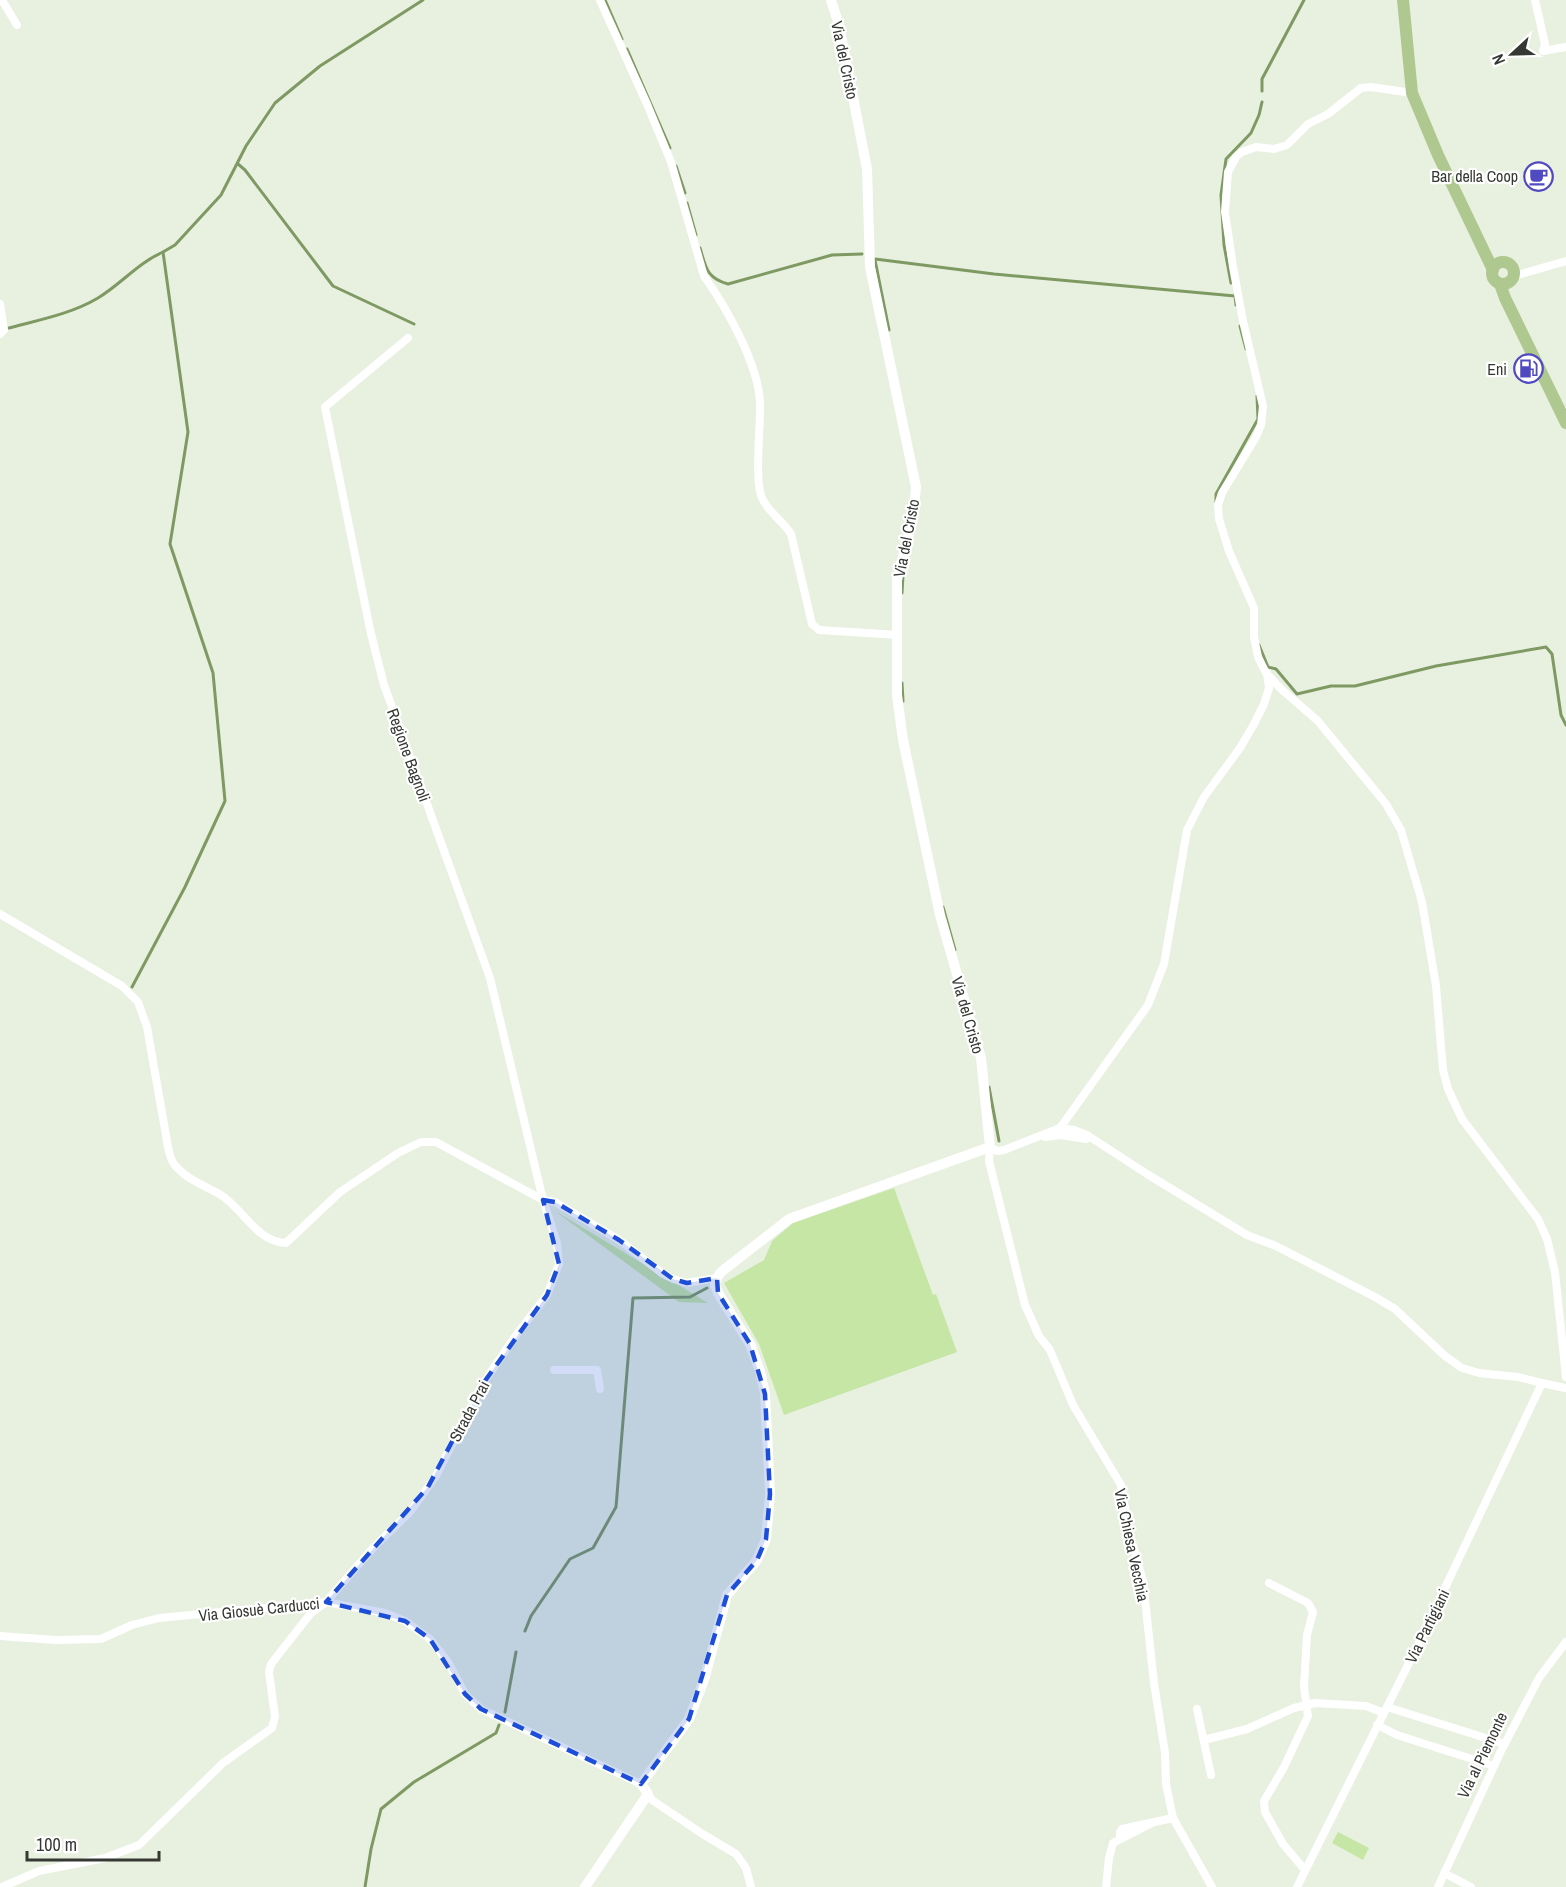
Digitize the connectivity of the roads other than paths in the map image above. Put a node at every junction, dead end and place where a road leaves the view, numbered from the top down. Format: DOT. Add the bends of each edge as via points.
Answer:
graph roads {
  1 [pos="2,0"];
  2 [pos="600,0"];
  3 [pos="831,0"];
  4 [pos="1403,0"];
  5 [pos="1535,0"];
  6 [pos="17,25"];
  7 [pos="1566,47"];
  8 [pos="1412,93"];
  9 [pos="1566,261"];
  10 [pos="1496,267"];
  11 [pos="1509,277"];
  12 [pos="0,304"];
  13 [pos="0,334"];
  14 [pos="408,338"];
  15 [pos="1566,423"];
  16 [pos="898,635"];
  17 [pos="1266,673"];
  18 [pos="0,914"];
  19 [pos="1060,1128"];
  20 [pos="1030,1140"];
  21 [pos="1096,1141"];
  22 [pos="990,1147"];
  23 [pos="543,1200"];
  24 [pos="717,1278"];
  25 [pos="554,1370"];
  26 [pos="1566,1377"];
  27 [pos="1542,1383"];
  28 [pos="1566,1387"];
  29 [pos="600,1389"];
  30 [pos="1269,1583"];
  31 [pos="326,1602"];
  32 [pos="0,1636"];
  33 [pos="1566,1642"];
  34 [pos="1308,1704"];
  35 [pos="1197,1709"];
  36 [pos="1385,1710"];
  37 [pos="1377,1725"];
  38 [pos="1204,1740"];
  39 [pos="1504,1744"];
  40 [pos="1494,1766"];
  41 [pos="1211,1775"];
  42 [pos="645,1789"];
  43 [pos="1173,1818"];
  44 [pos="1305,1870"];
  45 [pos="1444,1873"];
  46 [pos="2,1887"];
  47 [pos="585,1887"];
  48 [pos="751,1887"];
  49 [pos="1106,1887"];
  50 [pos="1212,1887"];
  51 [pos="1297,1887"];
  52 [pos="1438,1887"];
  53 [pos="1471,1887"];
  1 -- 6 [label="street"];
  2 -- 16 [label="street" via="671,162 704,276 757,377 758,486 766,505 791,534 812,624 819,630"];
  3 -- 16 [label="street, Via del Cristo" via="867,169 870,267 916,487 913,517 897,580"];
  4 -- 8 [label="main road"];
  5 -- 7 [label="street" via="1545,44 1543,51"];
  8 -- 10 [label="main road" via="1438,155"];
  8 -- 17 [label="street" via="1361,88 1308,124 1287,145 1242,152 1228,172 1225,212 1233,267 1263,406 1262,425 1218,505 1229,551 1254,608 1254,637"];
  9 -- 11 [label="street"];
  10 -- 11 [label="main road" via="1508,263"];
  10 -- 11 [label="main road" via="1494,279"];
  11 -- 15 [label="main road" via="1511,309"];
  12 -- 13 [label="street" via="4,330"];
  14 -- 23 [label="street, Regione Bagnoli" via="325,407 384,685 490,978"];
  16 -- 22 [label="street, Via del Cristo" via="897,695 903,740 940,915 981,1058"];
  17 -- 19 [label="street" via="1269,688 1254,724 1191,818 1164,964 1152,997"];
  17 -- 26 [label="street" via="1318,721 1386,804 1401,830 1422,902 1448,1089 1462,1119 1531,1209 1547,1239 1555,1272"];
  18 -- 23 [label="street" via="122,986 138,1002 147,1027 173,1164 236,1206 261,1234 275,1242 286,1243 340,1192 421,1142 436,1142"];
  19 -- 20 [label="street"];
  19 -- 21 [label="street"];
  20 -- 21 [label="street" via="1060,1135"];
  20 -- 22 [label="street" via="1004,1150"];
  21 -- 27 [label="street" via="1247,1235 1286,1251 1395,1309 1462,1368"];
  22 -- 24 [label="street" via="789,1219"];
  22 -- 43 [label="street, Via Chiesa Vecchia" via="989,1161 1025,1305 1050,1350 1073,1405 1121,1485 1143,1581"];
  23 -- 24 [label="street" via="555,1202 619,1240 673,1279 687,1282"];
  23 -- 31 [label="street, Strada Prai" via="557,1243 559,1264 547,1295 482,1385 436,1476 410,1512"];
  24 -- 42 [label="street" via="718,1293 750,1344 765,1394 770,1494 766,1539 757,1560 728,1595 689,1719"];
  25 -- 29 [label="street" via="597,1370"];
  27 -- 28 [label="street"];
  27 -- 36 [label="street, Via Partigiani"];
  30 -- 34 [label="street" via="1308,1603 1313,1612 1307,1635 1304,1687"];
  31 -- 32 [label="street, Via Giosuè Carducci" via="159,1618 101,1639"];
  31 -- 42 [label="street, Via Giosuè Carducci" via="405,1621 430,1639 465,1694 481,1709"];
  31 -- 46 [label="street, Strada Prai" via="311,1613 271,1664 275,1717 272,1728 223,1763 139,1845 105,1858 39,1871"];
  33 -- 39 [label="street, Via al Piemonte" via="1539,1678"];
  34 -- 36 [label="street" via="1322,1702"];
  34 -- 38 [label="street" via="1247,1729"];
  34 -- 44 [label="street" via="1308,1716 1264,1801 1268,1818 1283,1844"];
  35 -- 38 [label="street"];
  36 -- 37 [label="street, Via Partigiani"];
  36 -- 39 [label="street"];
  37 -- 40 [label="street"];
  37 -- 44 [label="street, Via Partigiani"];
  38 -- 41 [label="street"];
  39 -- 40 [label="street, Via al Piemonte"];
  40 -- 45 [label="street, Via al Piemonte"];
  42 -- 47 [label="street"];
  42 -- 48 [label="street, Via Giosuè Carducci" via="652,1800 736,1854 746,1868"];
  43 -- 49 [label="street" via="1152,1823 1112,1846"];
  43 -- 50 [label="street, Via Chiesa Vecchia"];
  44 -- 51 [label="street, Via Partigiani"];
  45 -- 52 [label="street, Via al Piemonte"];
  45 -- 53 [label="street"];
}
